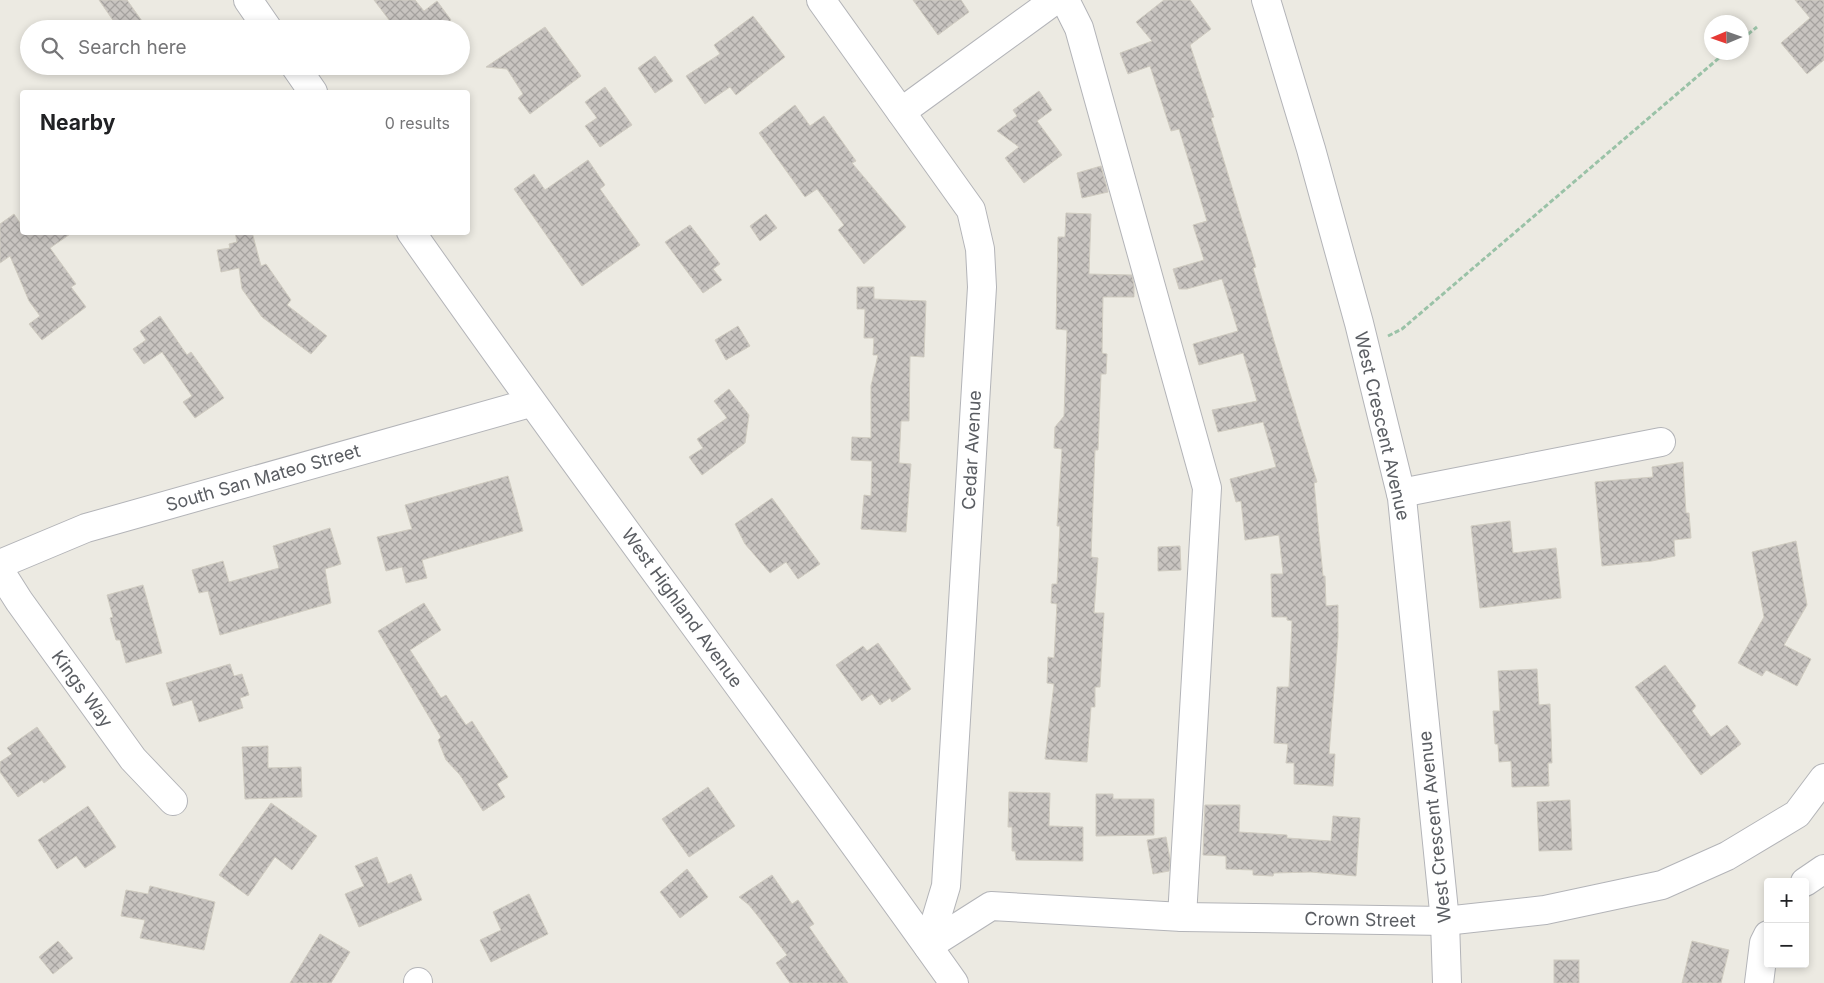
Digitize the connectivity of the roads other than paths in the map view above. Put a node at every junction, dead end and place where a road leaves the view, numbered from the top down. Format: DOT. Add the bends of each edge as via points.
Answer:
graph roads {
  1 [pos="248,0"];
  2 [pos="821,0"];
  3 [pos="1055,0"];
  4 [pos="1065,0"];
  5 [pos="1266,0"];
  6 [pos="262,20"];
  7 [pos="301,75"];
  8 [pos="312,90"];
  9 [pos="901,112"];
  10 [pos="413,235"];
  11 [pos="530,403"];
  12 [pos="1661,442"];
  13 [pos="1400,493"];
  14 [pos="0,564"];
  15 [pos="0,570"];
  16 [pos="1824,778"];
  17 [pos="172,801"];
  18 [pos="1824,870"];
  19 [pos="1809,879"];
  20 [pos="1182,917"];
  21 [pos="1445,922"];
  22 [pos="1764,943"];
  23 [pos="928,946"];
  24 [pos="954,983"];
  25 [pos="1447,983"];
  26 [pos="1759,983"];
  1 -- 6 [label="street"];
  2 -- 9 [label="street, Cedar Avenue"];
  3 -- 9 [label="street"];
  4 -- 20 [label="street" via="1079,28 1207,488"];
  5 -- 13 [label="street, West Crescent Avenue" via="1312,149"];
  7 -- 8 [label="street"];
  9 -- 23 [label="street, Cedar Avenue" via="971,210 980,249 982,287 946,886"];
  10 -- 11 [label="street, West Highland Avenue"];
  11 -- 14 [label="street, South San Mateo Street" via="104,523 51,541"];
  11 -- 23 [label="street, West Highland Avenue" via="684,608"];
  12 -- 13 [label="street"];
  13 -- 21 [label="street, West Crescent Avenue"];
  15 -- 17 [label="street, Kings Way" via="133,760"];
  16 -- 21 [label="street, Crown Street" via="1797,814 1727,856 1662,885 1545,910"];
  18 -- 19 [label="street"];
  20 -- 21 [label="street, Crown Street"];
  20 -- 23 [label="street, Crown Street" via="991,906"];
  21 -- 25 [label="street, West Crescent Avenue"];
  22 -- 26 [label="street"];
  23 -- 24 [label="street, West Highland Avenue"];
}
